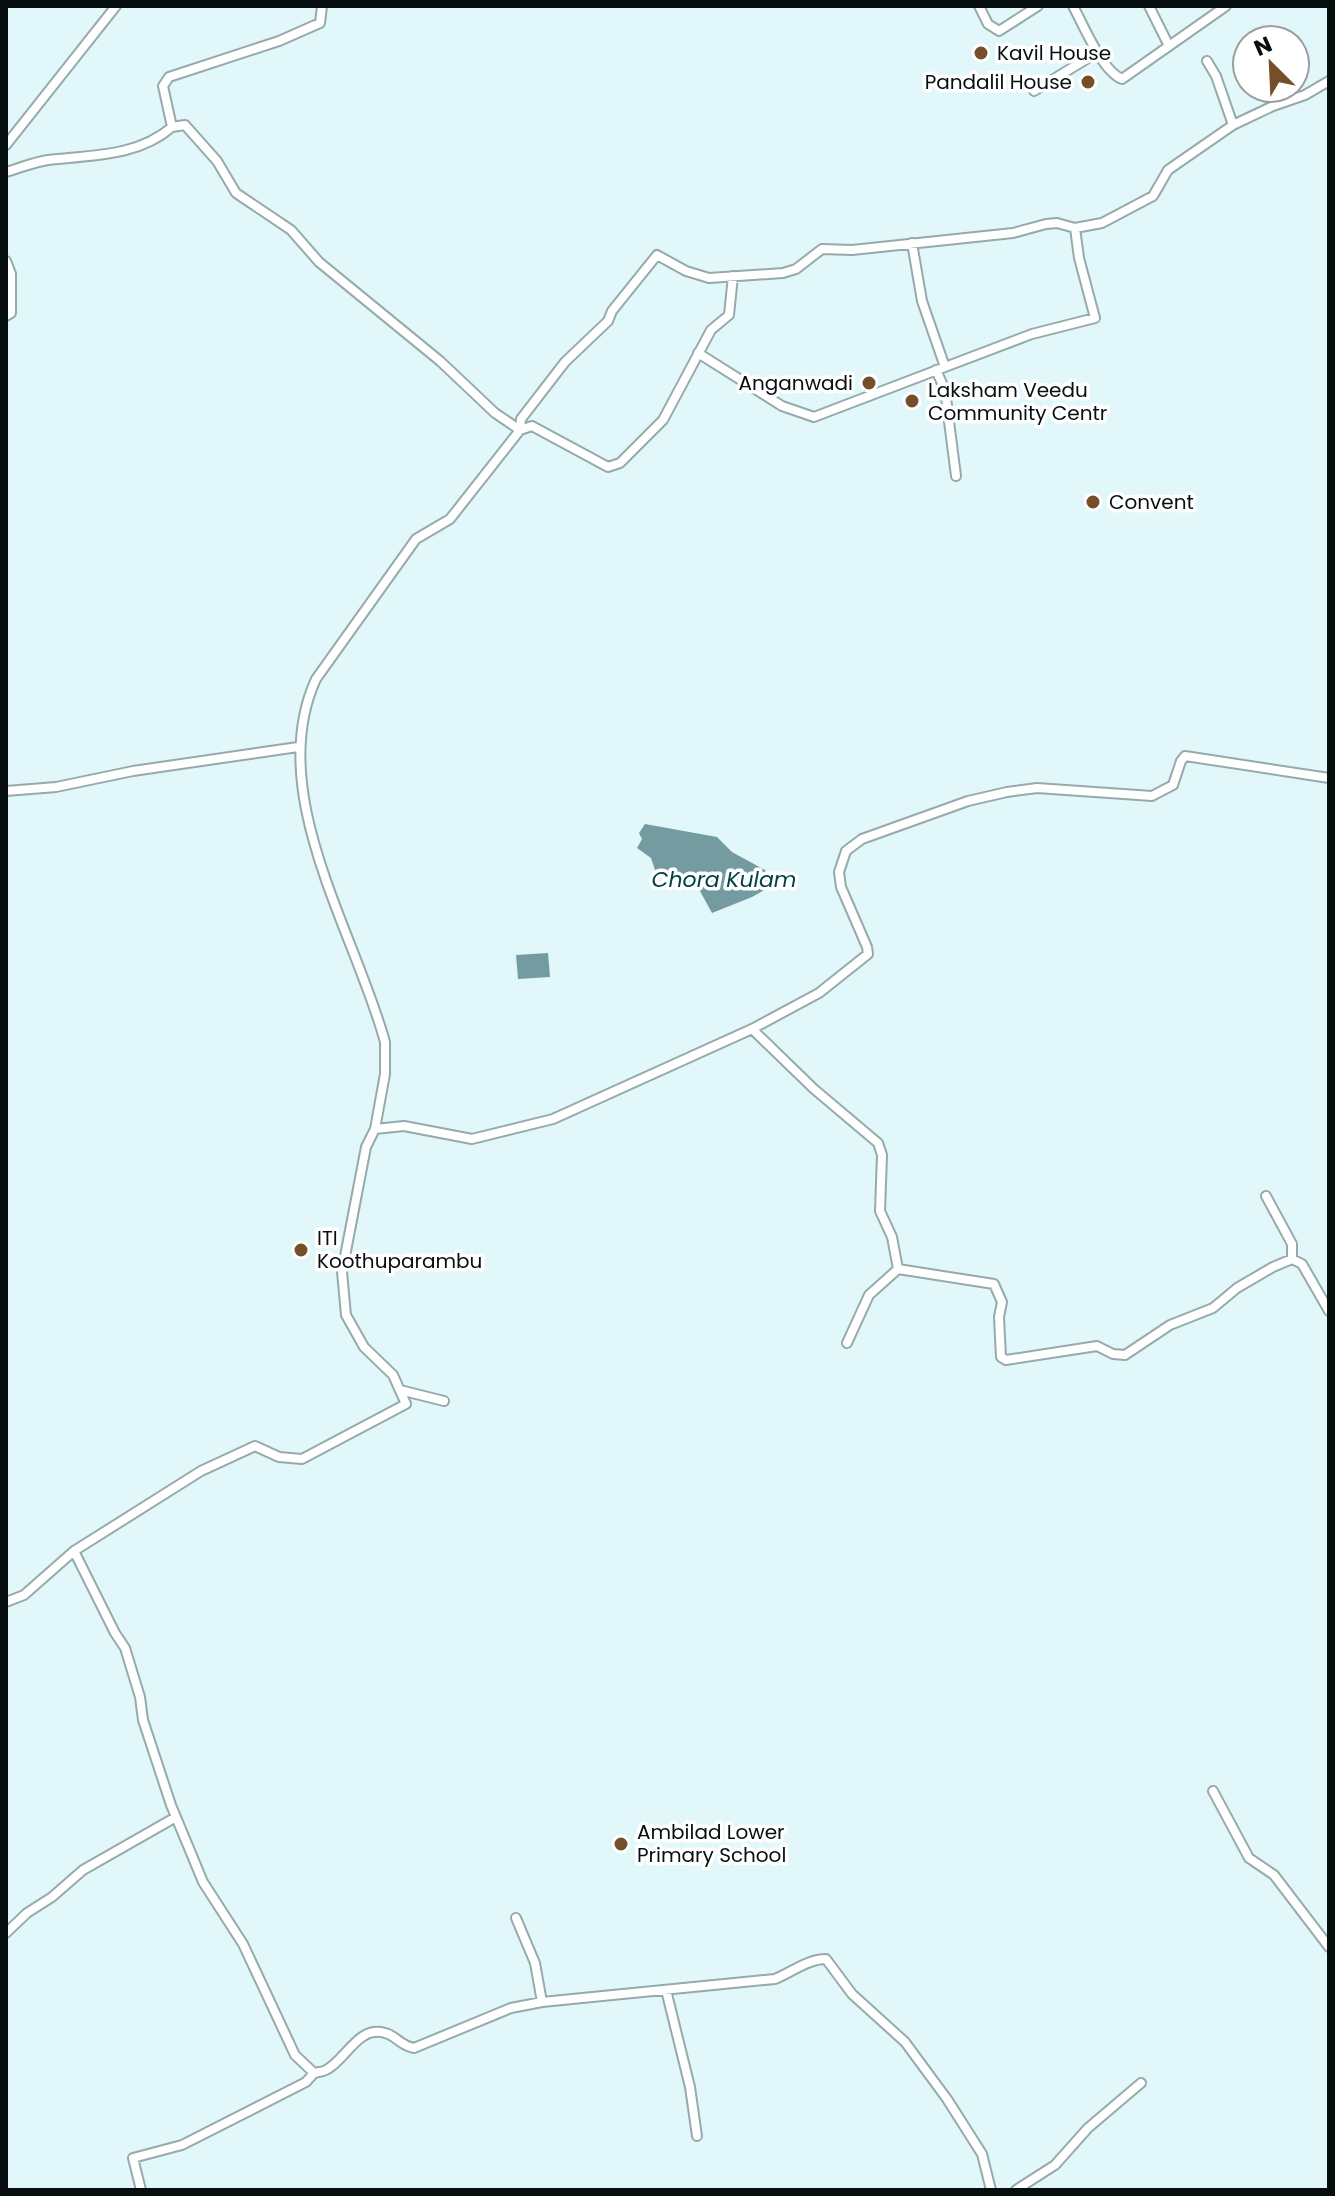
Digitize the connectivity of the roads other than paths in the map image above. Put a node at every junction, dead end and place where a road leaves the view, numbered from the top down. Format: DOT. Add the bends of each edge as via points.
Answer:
graph roads {
  1 [pos="116,6"];
  2 [pos="322,6"];
  3 [pos="979,6"];
  4 [pos="1038,6"];
  5 [pos="1073,6"];
  6 [pos="1149,6"];
  7 [pos="1226,6"];
  8 [pos="1169,46"];
  9 [pos="1098,52"];
  10 [pos="1207,61"];
  11 [pos="1329,81"];
  12 [pos="1034,91"];
  13 [pos="1233,125"];
  14 [pos="172,127"];
  15 [pos="6,145"];
  16 [pos="6,172"];
  17 [pos="1075,228"];
  18 [pos="912,243"];
  19 [pos="6,261"];
  20 [pos="733,276"];
  21 [pos="6,316"];
  22 [pos="698,353"];
  23 [pos="940,368"];
  24 [pos="520,430"];
  25 [pos="956,476"];
  26 [pos="298,747"];
  27 [pos="1329,778"];
  28 [pos="6,791"];
  29 [pos="752,1029"];
  30 [pos="375,1129"];
  31 [pos="1266,1196"];
  32 [pos="1292,1259"];
  33 [pos="898,1269"];
  34 [pos="1329,1311"];
  35 [pos="847,1343"];
  36 [pos="400,1390"];
  37 [pos="444,1401"];
  38 [pos="74,1551"];
  39 [pos="6,1602"];
  40 [pos="1213,1791"];
  41 [pos="176,1817"];
  42 [pos="516,1918"];
  43 [pos="6,1933"];
  44 [pos="1329,1947"];
  45 [pos="666,1990"];
  46 [pos="542,2002"];
  47 [pos="314,2073"];
  48 [pos="1141,2083"];
  49 [pos="697,2136"];
  50 [pos="141,2190"];
  51 [pos="991,2190"];
  52 [pos="1016,2190"];
  1 -- 15 [label="street"];
  2 -- 14 [label="street" via="320,23 169,77 163,86"];
  3 -- 4 [label="street" via="988,24 999,31"];
  5 -- 9 [label="street"];
  6 -- 8 [label="street"];
  7 -- 8 [label="street"];
  8 -- 9 [label="street" via="1122,79"];
  9 -- 12 [label="street"];
  10 -- 13 [label="street"];
  11 -- 13 [label="street"];
  13 -- 17 [label="street" via="1168,170 1153,196 1102,223"];
  14 -- 16 [label="street" via="158,139 126,151 44,161"];
  14 -- 24 [label="street" via="185,125 236,193 291,230 319,262"];
  17 -- 18 [label="street" via="1046,224 1013,233"];
  17 -- 23 [label="street" via="1095,318 1032,334"];
  18 -- 20 [label="street" via="822,249 783,273"];
  18 -- 23 [label="street"];
  19 -- 21 [label="street" via="11,274 11,313"];
  20 -- 22 [label="street" via="729,315 711,330"];
  20 -- 24 [label="street" via="709,278 657,255 598,333 565,362 521,419"];
  22 -- 23 [label="street" via="782,406 814,417"];
  22 -- 24 [label="street" via="663,420 620,463 608,467 532,426"];
  23 -- 25 [label="street"];
  24 -- 26 [label="street" via="450,519 416,539 316,679"];
  26 -- 28 [label="street"];
  26 -- 30 [label="street" via="317,852 385,1042"];
  27 -- 29 [label="street" via="1185,756 1173,785 1152,796 1037,788 968,801 862,839 846,851 839,872 868,954 819,993"];
  29 -- 30 [label="street" via="553,1119 472,1139 404,1126"];
  29 -- 33 [label="street" via="878,1143 880,1211"];
  30 -- 36 [label="street" via="366,1147 342,1272 346,1315 364,1347 393,1375"];
  31 -- 32 [label="street" via="1292,1244"];
  32 -- 33 [label="street" via="1125,1355 1097,1346 1006,1360 1001,1357 1002,1302 994,1284"];
  32 -- 34 [label="street" via="1302,1264"];
  33 -- 35 [label="street" via="869,1295"];
  36 -- 37 [label="street"];
  36 -- 38 [label="street" via="406,1404 302,1459 279,1457 255,1446 201,1471"];
  38 -- 39 [label="street" via="24,1595"];
  38 -- 41 [label="street" via="125,1648"];
  40 -- 44 [label="street" via="1249,1858 1274,1875"];
  41 -- 43 [label="street" via="83,1870"];
  41 -- 47 [label="street" via="203,1882 243,1944 295,2055"];
  42 -- 46 [label="street" via="535,1963"];
  45 -- 46 [label="street"];
  45 -- 49 [label="street"];
  45 -- 51 [label="street" via="775,1979 813,1959 826,1959 852,1994 905,2042 947,2099 982,2154"];
  46 -- 47 [label="street" via="511,2008 414,2048 384,2033 371,2033 356,2040 327,2069"];
  47 -- 50 [label="street" via="306,2082 182,2145 133,2158"];
  48 -- 52 [label="street" via="1088,2128 1055,2165"];
}
